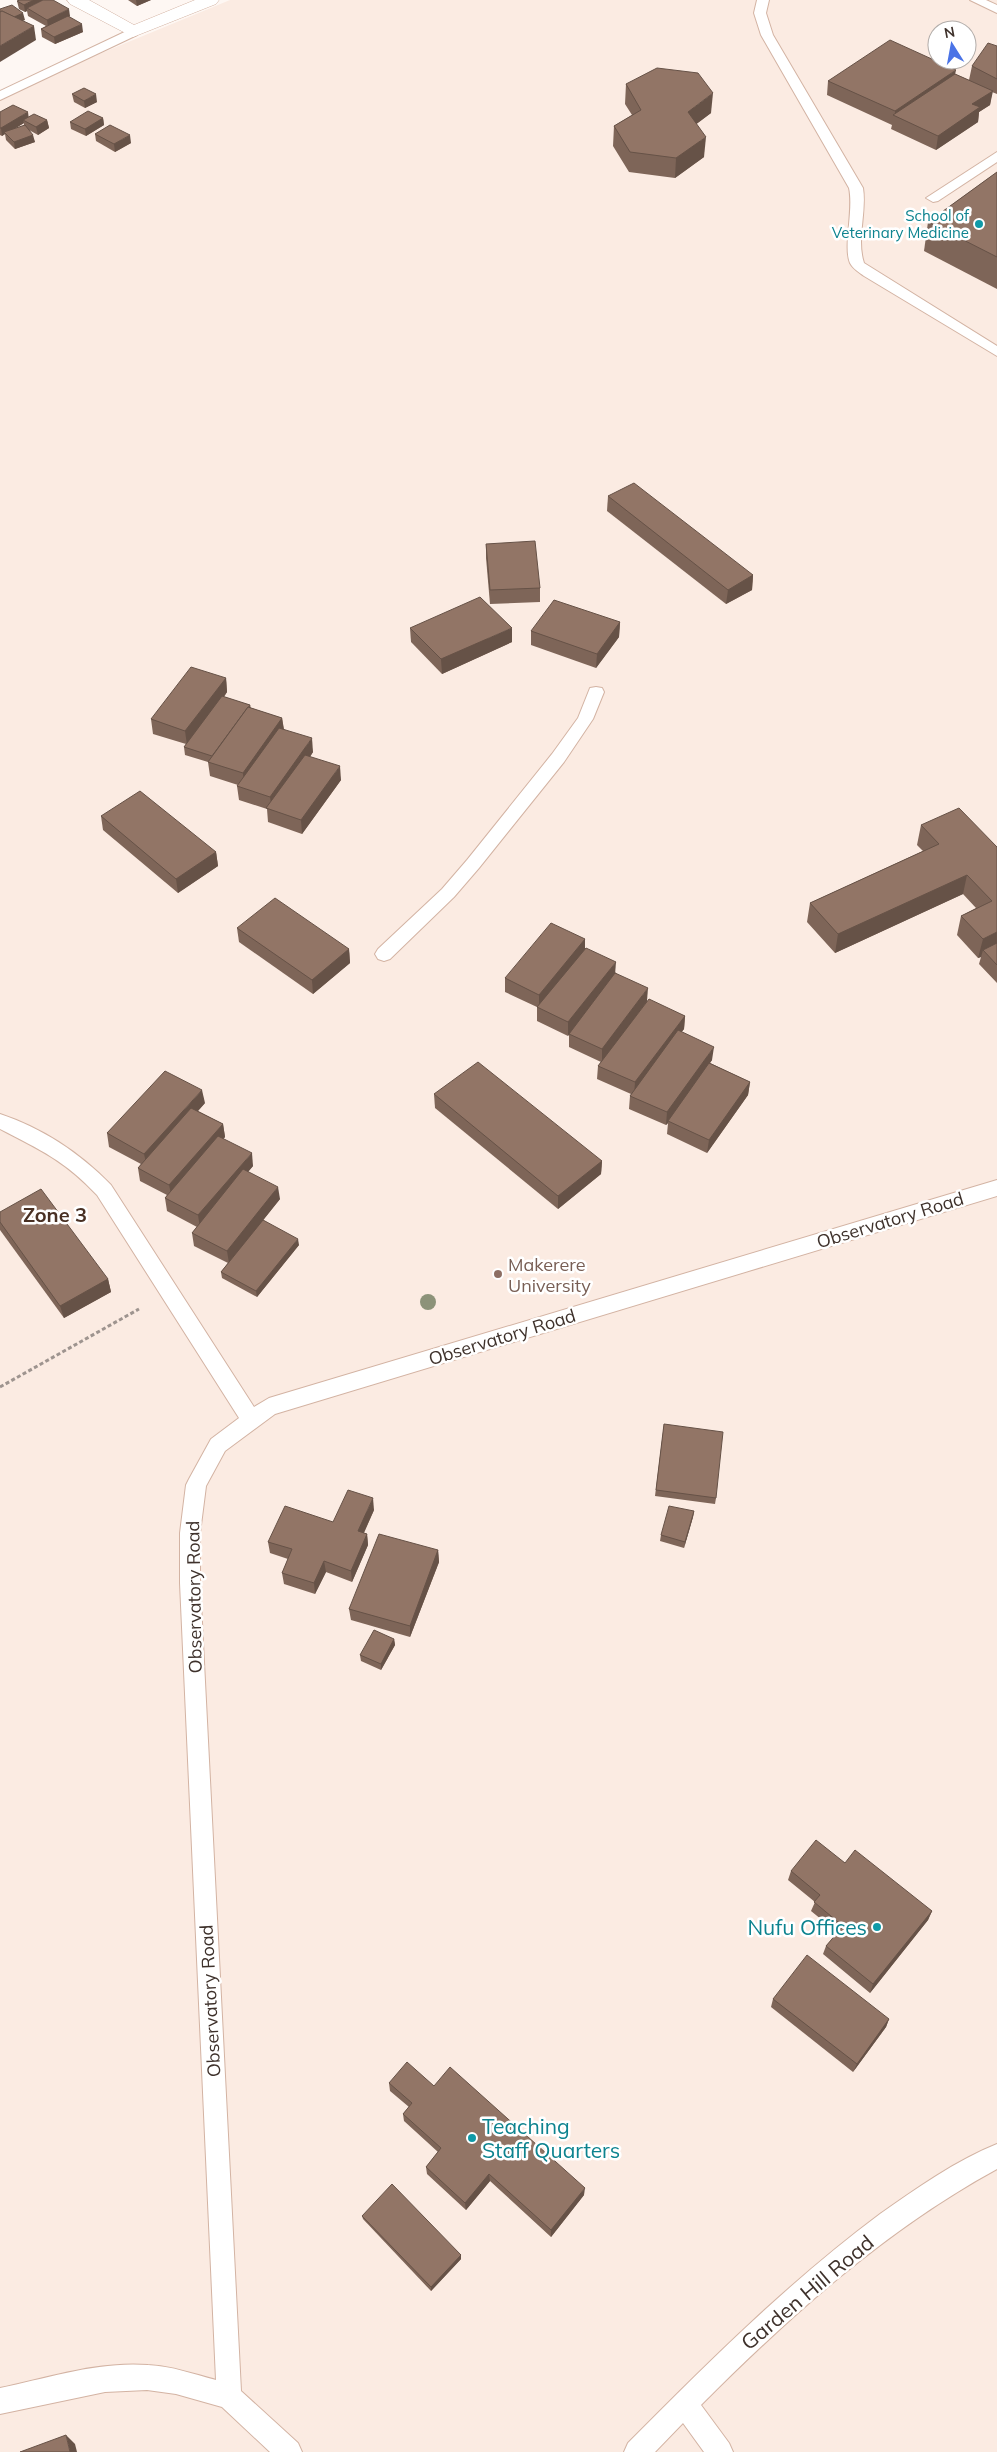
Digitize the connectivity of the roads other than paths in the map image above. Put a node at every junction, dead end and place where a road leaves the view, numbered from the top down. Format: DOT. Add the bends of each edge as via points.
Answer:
graph roads {
  1 [pos="76,0"];
  2 [pos="210,0"];
  3 [pos="763,0"];
  4 [pos="976,0"];
  5 [pos="997,10"];
  6 [pos="132,32"];
  7 [pos="0,96"];
  8 [pos="997,156"];
  9 [pos="933,198"];
  10 [pos="997,352"];
  11 [pos="596,692"];
  12 [pos="384,954"];
  13 [pos="0,1121"];
  14 [pos="997,1188"];
  15 [pos="251,1420"];
  16 [pos="997,2156"];
  17 [pos="229,2397"];
  18 [pos="0,2400"];
  19 [pos="684,2404"];
  20 [pos="289,2452"];
  21 [pos="637,2452"];
  22 [pos="720,2452"];
  1 -- 6 [label="street"];
  2 -- 6 [label="street"];
  3 -- 10 [label="lane" via="759,6 760,18 767,35 856,188 859,199 854,247 857,264"];
  4 -- 5 [label="lane"];
  6 -- 7 [label="lane"];
  8 -- 9 [label="lane"];
  11 -- 12 [label="lane" via="585,719 558,758 473,864 448,893"];
  13 -- 15 [label="lane" via="51,1146 81,1166 104,1190"];
  14 -- 15 [label="lane, Observatory Road" via="269,1406"];
  15 -- 17 [label="lane, Observatory Road" via="218,1445 200,1477 196,1485 190,1533 190,1593"];
  16 -- 19 [label="lane, Garden Hill Road" via="912,2206 860,2245 796,2297"];
  17 -- 18 [label="lane" via="176,2380 147,2377 105,2378"];
  17 -- 20 [label="lane"];
  19 -- 21 [label="lane, Garden Hill Road"];
  19 -- 22 [label="lane"];
}
